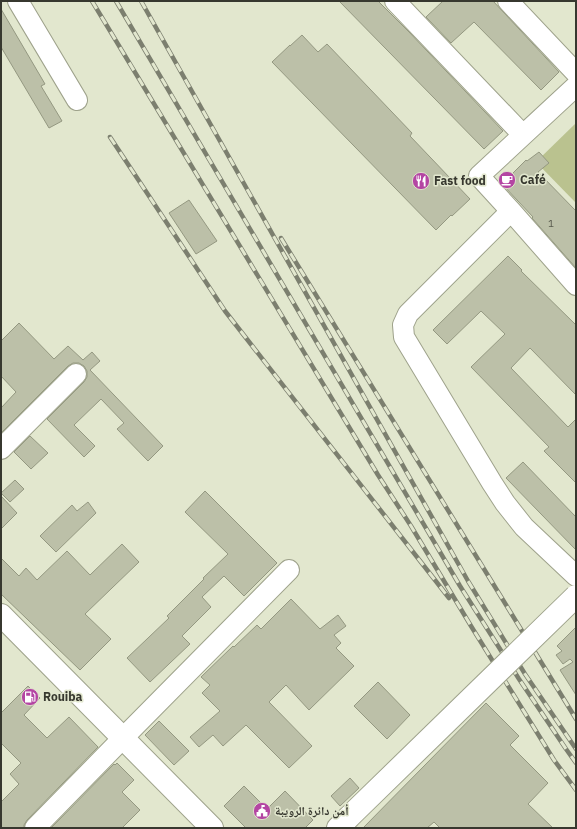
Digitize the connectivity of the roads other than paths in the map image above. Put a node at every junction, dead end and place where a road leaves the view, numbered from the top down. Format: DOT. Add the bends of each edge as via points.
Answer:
graph roads {
  1 [pos="18,1"];
  2 [pos="395,1"];
  3 [pos="508,1"];
  4 [pos="576,73"];
  5 [pos="576,86"];
  6 [pos="77,100"];
  7 [pos="523,135"];
  8 [pos="511,211"];
  9 [pos="576,285"];
  10 [pos="76,374"];
  11 [pos="1,449"];
  12 [pos="289,570"];
  13 [pos="576,576"];
  14 [pos="576,596"];
  15 [pos="1,615"];
  16 [pos="123,738"];
  17 [pos="343,823"];
  18 [pos="35,828"];
  19 [pos="212,828"];
  1 -- 6 [label="street"];
  2 -- 7 [label="street"];
  3 -- 4 [label="street"];
  5 -- 7 [label="street"];
  7 -- 8 [label="street" via="479,176"];
  8 -- 9 [label="street"];
  8 -- 13 [label="street" via="408,314 403,325 404,337 505,503 524,527"];
  10 -- 11 [label="street"];
  12 -- 16 [label="street"];
  14 -- 17 [label="main road, bridge"];
  15 -- 16 [label="main road"];
  16 -- 18 [label="street"];
  16 -- 19 [label="main road"];
}
